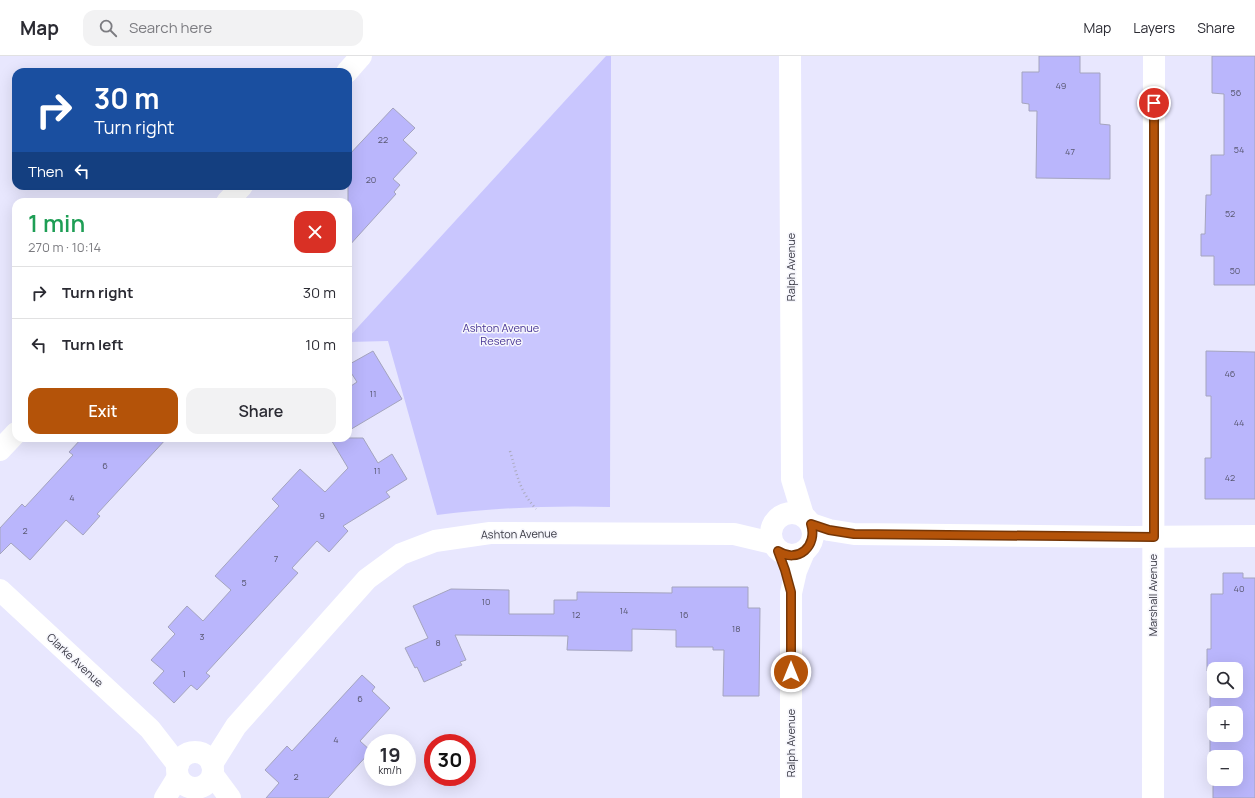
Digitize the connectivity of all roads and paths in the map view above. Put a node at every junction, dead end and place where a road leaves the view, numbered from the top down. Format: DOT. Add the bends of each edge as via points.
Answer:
graph roads {
  1 [pos="361,56"];
  2 [pos="790,56"];
  3 [pos="1154,56"];
  4 [pos="350,68"];
  5 [pos="238,190"];
  6 [pos="231,198"];
  7 [pos="12,436"];
  8 [pos="0,450"];
  9 [pos="510,450"];
  10 [pos="792,479"];
  11 [pos="538,511"];
  12 [pos="778,518"];
  13 [pos="807,520"];
  14 [pos="734,534"];
  15 [pos="854,534"];
  16 [pos="1255,536"];
  17 [pos="1154,537"];
  18 [pos="775,547"];
  19 [pos="806,549"];
  20 [pos="0,590"];
  21 [pos="791,592"];
  22 [pos="196,775"];
  23 [pos="165,798"];
  24 [pos="230,798"];
  25 [pos="791,798"];
  26 [pos="1153,798"];
  1 -- 4 [label="street"];
  2 -- 10 [label="street, Ralph Avenue"];
  3 -- 17 [label="street, Marshall Avenue"];
  5 -- 6 [label="street"];
  7 -- 8 [label="street"];
  9 -- 11 [label="path" via="520,486"];
  10 -- 12 [label="street, Ralph Avenue"];
  10 -- 13 [label="street, Ralph Avenue"];
  12 -- 13 [label="street" via="792,512"];
  12 -- 14 [label="street, Ashton Avenue"];
  12 -- 18 [label="street" via="770,531"];
  13 -- 15 [label="street" via="829,530"];
  13 -- 19 [label="street" via="813,536"];
  14 -- 18 [label="street, Ashton Avenue"];
  14 -- 22 [label="street, Ashton Avenue" via="490,533 435,541 401,554 366,579"];
  15 -- 17 [label="street"];
  15 -- 19 [label="street"];
  16 -- 17 [label="street"];
  17 -- 26 [label="street, Marshall Avenue"];
  18 -- 19 [label="street" via="784,554 791,555 798,555"];
  18 -- 21 [label="street, Ralph Avenue"];
  19 -- 21 [label="street, Ralph Avenue" via="796,571"];
  20 -- 22 [label="street, Clarke Avenue"];
  21 -- 25 [label="street, Ralph Avenue"];
  22 -- 23 [label="street, Ashton Avenue"];
  22 -- 24 [label="street, Clarke Avenue"];
}
